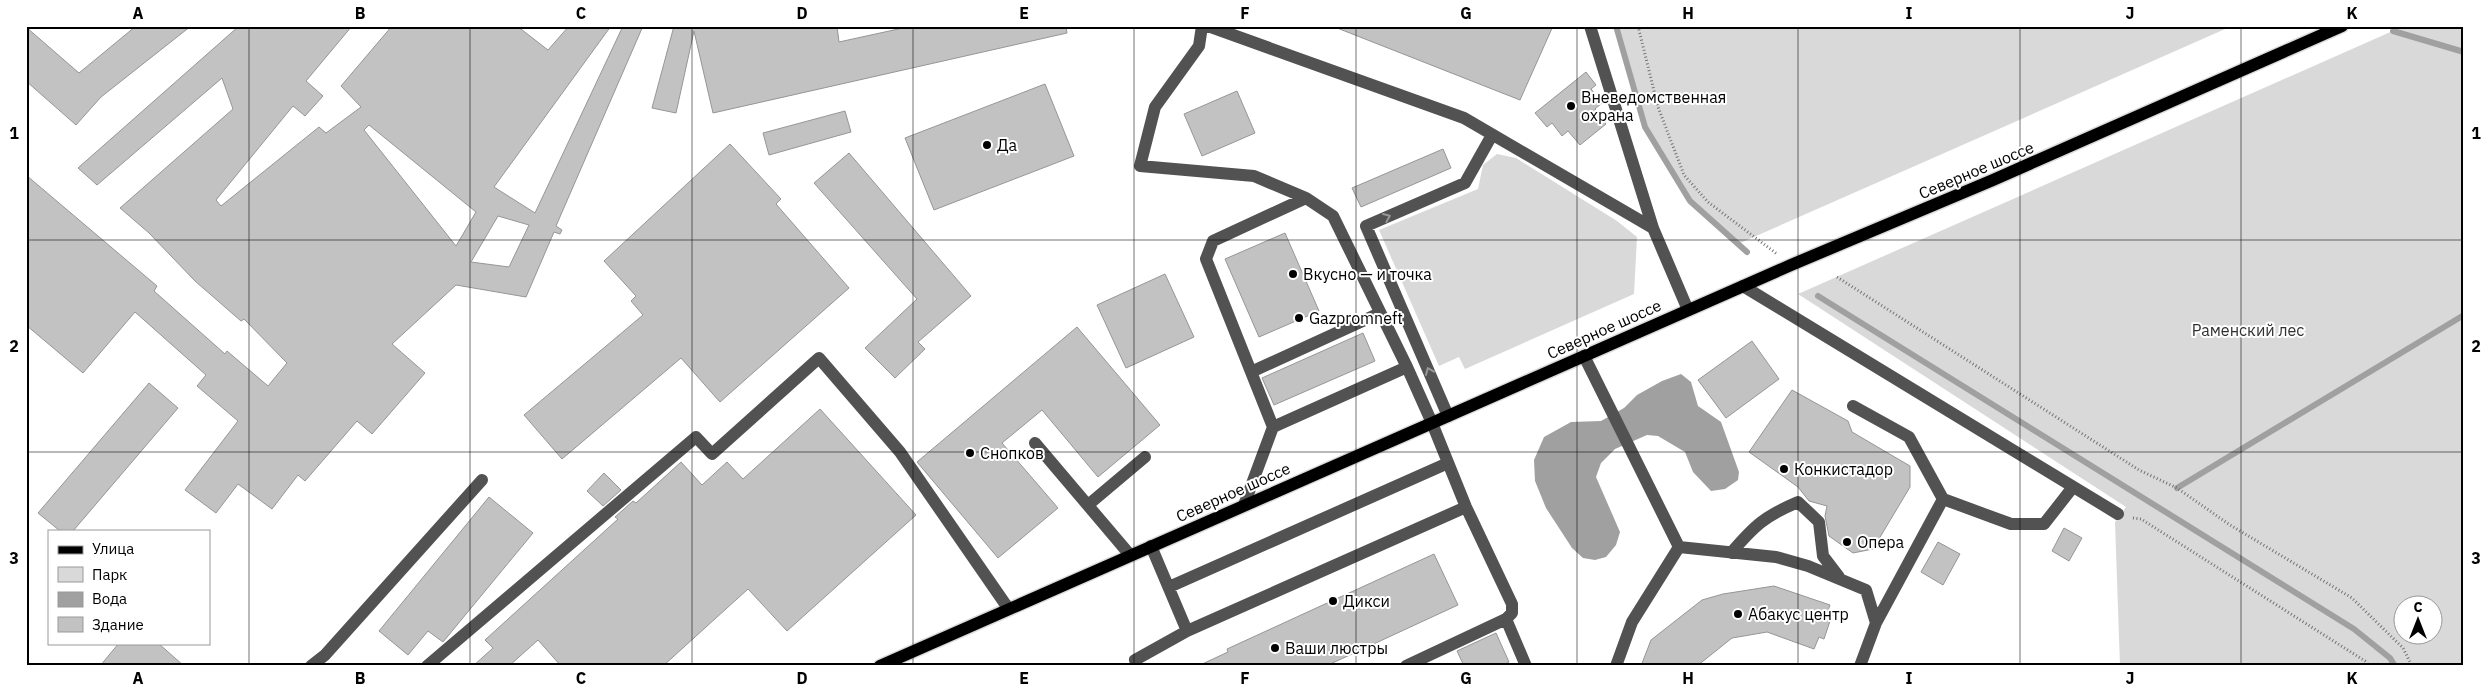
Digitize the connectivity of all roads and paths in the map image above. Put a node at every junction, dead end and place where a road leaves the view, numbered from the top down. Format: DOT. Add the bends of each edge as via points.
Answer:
graph roads {
  1 [pos="1202,26"];
  2 [pos="1208,26"];
  3 [pos="1590,26"];
  4 [pos="1638,26"];
  5 [pos="2342,26"];
  6 [pos="1492,135"];
  7 [pos="1306,198"];
  8 [pos="1653,228"];
  9 [pos="1792,265"];
  10 [pos="1837,277"];
  11 [pos="1743,286"];
  12 [pos="1688,310"];
  13 [pos="1380,313"];
  14 [pos="1584,356"];
  15 [pos="1407,367"];
  16 [pos="1251,372"];
  17 [pos="1853,406"];
  18 [pos="1448,416"];
  19 [pos="1432,423"];
  20 [pos="1273,427"];
  21 [pos="1035,442"];
  22 [pos="1145,457"];
  23 [pos="1448,463"];
  24 [pos="482,480"];
  25 [pos="2074,487"];
  26 [pos="1942,499"];
  27 [pos="1088,505"];
  28 [pos="1244,505"];
  29 [pos="1466,507"];
  30 [pos="2118,514"];
  31 [pos="1151,546"];
  32 [pos="1679,547"];
  33 [pos="1731,553"];
  34 [pos="1130,555"];
  35 [pos="1839,577"];
  36 [pos="1169,587"];
  37 [pos="1008,608"];
  38 [pos="1506,619"];
  39 [pos="1876,623"];
  40 [pos="1187,631"];
  41 [pos="1136,663"];
  42 [pos="311,666"];
  43 [pos="427,666"];
  44 [pos="880,666"];
  45 [pos="1122,666"];
  46 [pos="1406,666"];
  47 [pos="1526,666"];
  48 [pos="1616,666"];
  49 [pos="1860,666"];
  50 [pos="2368,666"];
  51 [pos="2412,666"];
  1 -- 7 [label="lane" via="1199,46 1155,107 1140,166 1254,176"];
  2 -- 6 [label="lane" via="1464,118"];
  3 -- 8 [label="lane"];
  4 -- 9 [label="path" via="1658,107 1684,175 1708,202"];
  5 -- 9 [label="main road, Северное шоссе" via="1994,180"];
  6 -- 8 [label="lane"];
  18 -- 6 [label="lane, one-way" via="1366,226 1465,183"];
  7 -- 13 [label="lane" via="1333,216"];
  7 -- 16 [label="lane" via="1213,240 1206,259"];
  8 -- 12 [label="lane"];
  9 -- 11 [label="main road, Северное шоссе"];
  10 -- 51 [label="path" via="2139,470 2177,488 2230,525 2352,598 2403,648"];
  11 -- 12 [label="main road, Северное шоссе"];
  11 -- 25 [label="lane"];
  12 -- 14 [label="main road, Северное шоссе"];
  13 -- 15 [label="lane"];
  13 -- 16 [label="lane"];
  14 -- 18 [label="main road, Северное шоссе"];
  14 -- 32 [label="lane"];
  15 -- 19 [label="lane"];
  15 -- 20 [label="lane"];
  16 -- 20 [label="lane"];
  17 -- 26 [label="lane" via="1909,437"];
  18 -- 19 [label="main road, Северное шоссе"];
  19 -- 23 [label="lane"];
  19 -- 28 [label="main road, Северное шоссе"];
  20 -- 28 [label="lane"];
  21 -- 27 [label="lane"];
  22 -- 27 [label="lane"];
  23 -- 29 [label="lane"];
  23 -- 36 [label="lane"];
  24 -- 42 [label="lane" via="325,655"];
  25 -- 26 [label="lane" via="2044,524 2011,524"];
  25 -- 30 [label="lane"];
  26 -- 39 [label="lane"];
  27 -- 34 [label="lane"];
  28 -- 31 [label="main road, Северное шоссе"];
  29 -- 38 [label="lane" via="1512,604 1512,613"];
  29 -- 40 [label="lane"];
  30 -- 50 [label="path" via="2141,519 2365,661"];
  31 -- 34 [label="main road, Северное шоссе"];
  31 -- 36 [label="lane"];
  32 -- 33 [label="lane"];
  32 -- 48 [label="lane" via="1632,622"];
  33 -- 35 [label="lane" via="1776,557"];
  33 -- 35 [label="lane" via="1769,515 1798,502 1819,522 1823,556"];
  34 -- 37 [label="main road, Северное шоссе"];
  35 -- 39 [label="lane" via="1866,590"];
  36 -- 40 [label="lane"];
  37 -- 43 [label="lane" via="900,452 818,358 712,454 696,437"];
  37 -- 44 [label="main road, Северное шоссе"];
  38 -- 46 [label="lane"];
  38 -- 47 [label="lane"];
  39 -- 49 [label="lane"];
  40 -- 41 [label="lane"];
  41 -- 45 [label="lane"];
}
